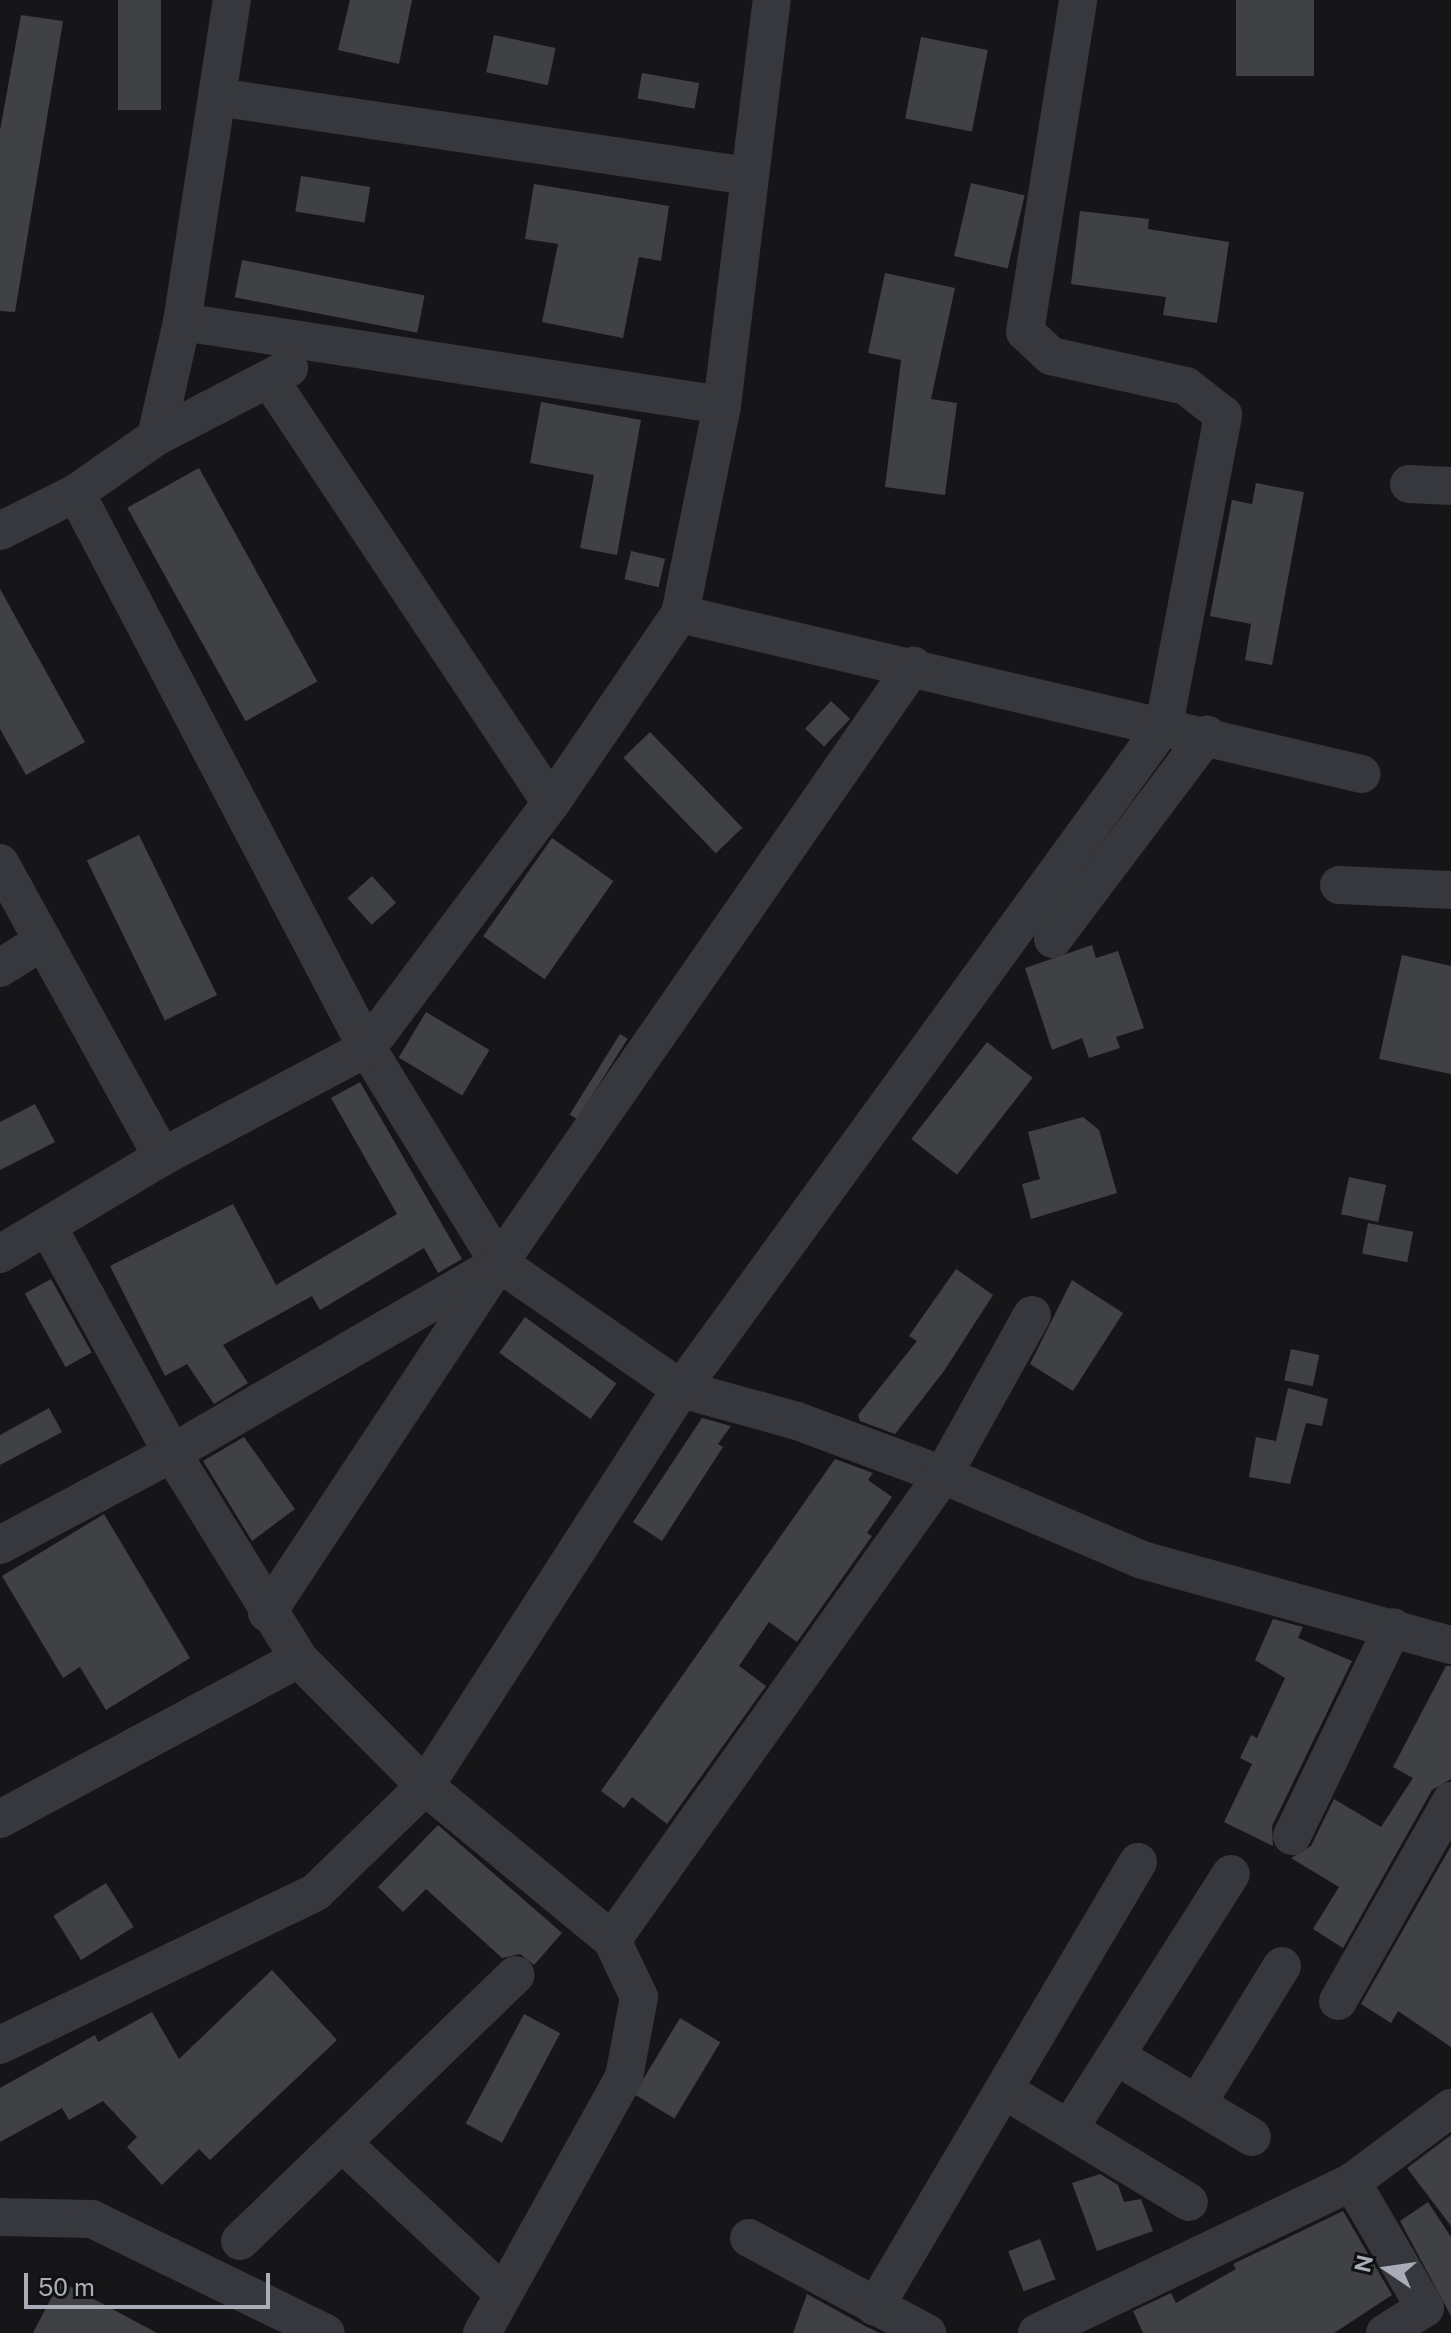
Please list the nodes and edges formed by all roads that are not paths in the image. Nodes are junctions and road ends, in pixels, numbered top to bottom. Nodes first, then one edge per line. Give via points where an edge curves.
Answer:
1 (232, 0) edge
2 (772, 0) edge
3 (1078, 0) edge
4 (217, 97) junction
5 (748, 176) junction
6 (182, 322) junction
7 (329, 343) junction
8 (270, 380) junction
9 (722, 405) junction
10 (156, 437) junction
11 (1409, 484) dead end
12 (1451, 486) edge
13 (76, 493) junction
14 (0, 531) edge
15 (680, 614) junction
16 (913, 666) junction
17 (1164, 725) junction
18 (1207, 735) junction
19 (1361, 774) dead end
20 (551, 803) junction
21 (0, 863) edge
22 (1339, 885) dead end
23 (1451, 890) edge
24 (1053, 939) dead end
25 (43, 941) junction
26 (0, 968) edge
27 (367, 1048) junction
28 (162, 1157) junction
29 (49, 1229) junction
30 (0, 1254) edge
31 (499, 1263) junction
32 (1032, 1315) dead end
33 (681, 1389) junction
34 (172, 1453) junction
35 (943, 1475) junction
36 (0, 1545) edge
37 (267, 1613) junction
38 (1393, 1627) junction
39 (1451, 1645) edge
40 (299, 1659) junction
41 (425, 1786) junction
42 (1451, 1801) edge
43 (0, 1819) edge
44 (1292, 1836) dead end
45 (1138, 1862) dead end
46 (1231, 1874) dead end
47 (612, 1940) junction
48 (1282, 1966) dead end
49 (515, 1975) dead end
50 (1338, 2001) dead end
51 (0, 2045) edge
52 (1116, 2056) junction
53 (1004, 2090) junction
54 (1197, 2104) junction
55 (1451, 2108) edge
56 (1069, 2129) junction
57 (1252, 2137) dead end
58 (342, 2143) junction
59 (1352, 2182) junction
60 (1189, 2202) dead end
61 (0, 2217) edge
62 (749, 2238) dead end
63 (240, 2241) dead end
64 (504, 2294) junction
65 (875, 2307) junction
66 (326, 2333) edge
67 (482, 2333) edge
68 (927, 2333) edge
69 (1037, 2333) edge
70 (1385, 2333) edge

1 - 4 street
2 - 5 street
3 - 17 street via 1025,332 1051,356 1186,386 1223,415
4 - 5 street
4 - 6 street
5 - 9 street
6 - 7 street
6 - 10 street
7 - 8 street
7 - 9 street
8 - 10 street
8 - 20 street
9 - 15 street
10 - 13 street
11 - 12 street
13 - 14 street
13 - 27 street
15 - 16 street
15 - 20 street
16 - 17 street
16 - 31 street
17 - 18 street
17 - 33 street
18 - 19 street
18 - 24 street
20 - 27 street
21 - 25 street
22 - 23 street
25 - 26 street
25 - 28 street
27 - 28 street
27 - 31 street
28 - 29 street
29 - 30 street
29 - 34 street
31 - 33 street
31 - 34 street
31 - 37 street
32 - 35 street
33 - 35 street via 797,1421
33 - 41 street
34 - 36 street
34 - 37 street
35 - 38 street via 1142,1560
35 - 47 street
37 - 40 street
38 - 39 street
38 - 44 street
40 - 41 street
40 - 43 street
41 - 47 street
41 - 51 street via 316,1892
42 - 50 street
45 - 53 street
46 - 52 street
47 - 64 street via 639,1997 624,2077
48 - 54 street
49 - 58 street
52 - 54 street
52 - 56 street
53 - 56 street
53 - 65 street
54 - 57 street
55 - 59 street
56 - 60 street
58 - 63 street
58 - 64 street
59 - 69 street
59 - 70 street via 1425,2308
61 - 66 street via 92,2219
62 - 65 street
64 - 67 street
65 - 68 street

